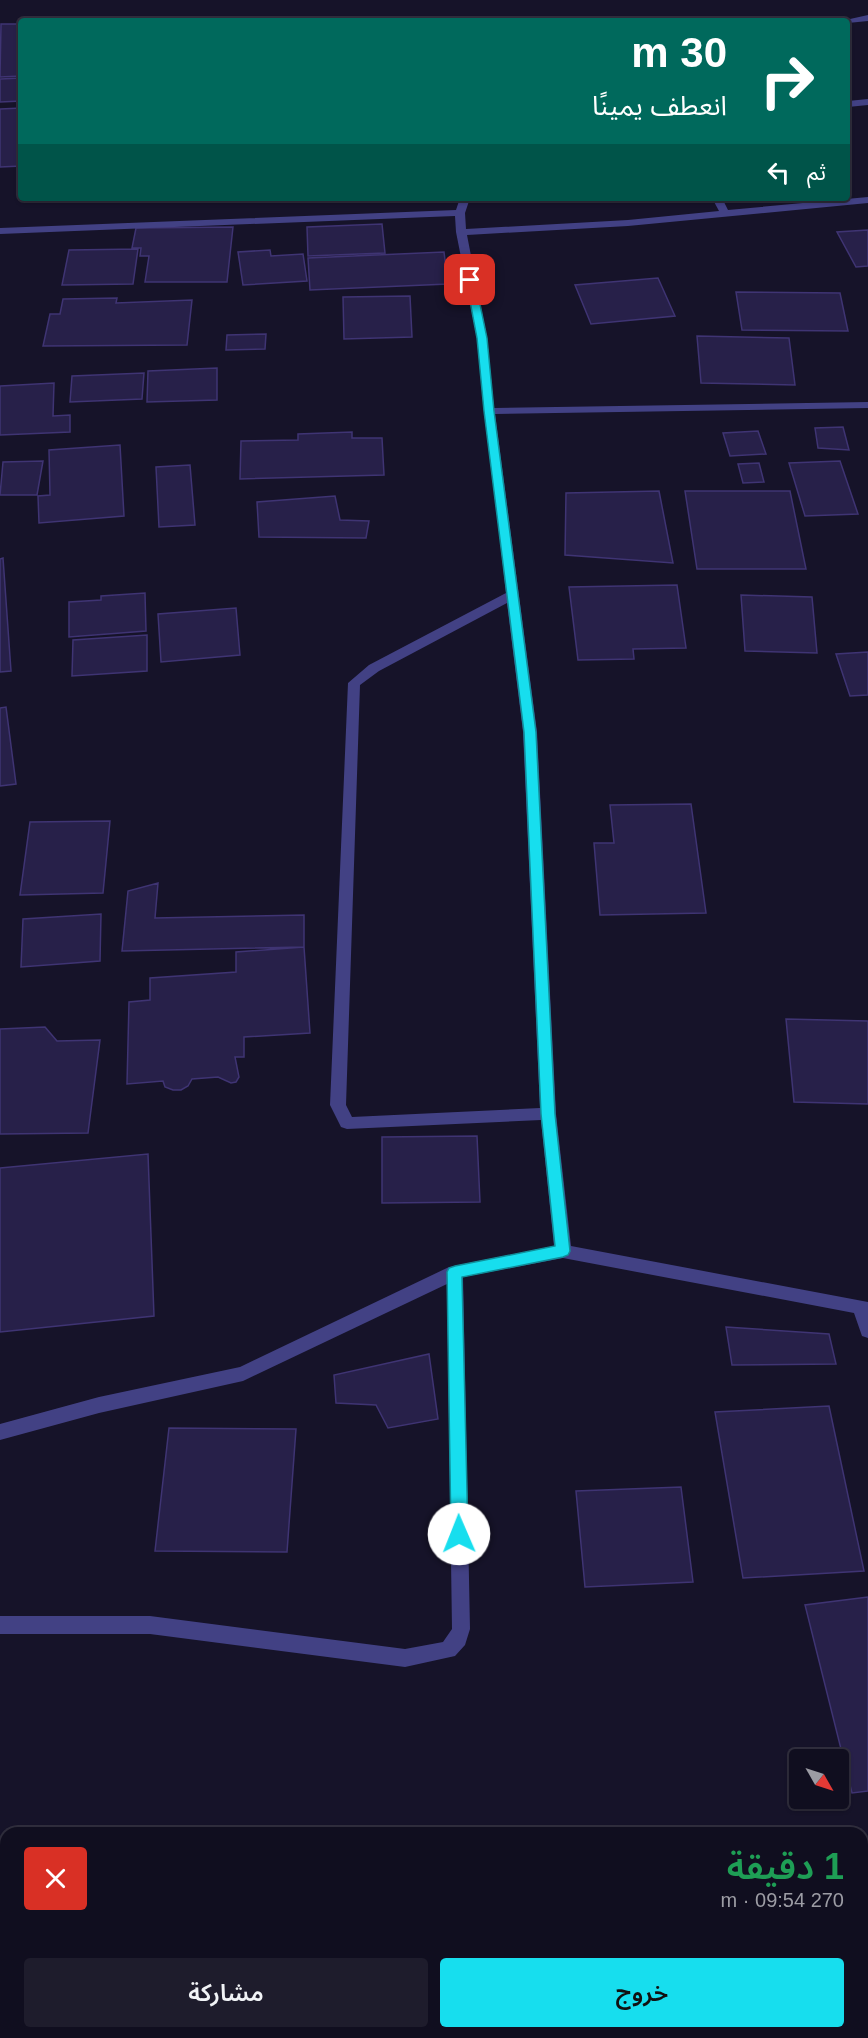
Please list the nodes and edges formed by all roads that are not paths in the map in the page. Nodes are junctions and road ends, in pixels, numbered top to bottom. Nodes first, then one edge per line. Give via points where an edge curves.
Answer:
1 (868, 18) edge
2 (850, 20) edge
3 (868, 102) edge
4 (850, 104) edge
5 (868, 200) edge
6 (464, 201) edge
7 (718, 201) edge
8 (723, 212) junction
9 (460, 213) junction
10 (0, 231) edge
11 (461, 232) junction
12 (868, 405) edge
13 (489, 411) junction
14 (514, 594) junction
15 (548, 1114) junction
16 (563, 1251) junction
17 (455, 1272) junction
18 (865, 1308) edge
19 (868, 1331) edge
20 (0, 1432) edge
21 (0, 1625) edge

1 - 2 street
3 - 4 street
5 - 8 street
6 - 9 street
7 - 8 street
8 - 11 street via 628,223
9 - 10 street
9 - 11 street
11 - 13 street via 482,338
12 - 13 street
13 - 14 street
14 - 15 street via 530,732
14 - 15 street via 374,668 354,683 338,1105 347,1123
15 - 16 street
16 - 17 street
16 - 18 street
17 - 20 street via 243,1374 99,1405
17 - 21 street via 461,1629 448,1650 405,1658 150,1625
18 - 19 street

